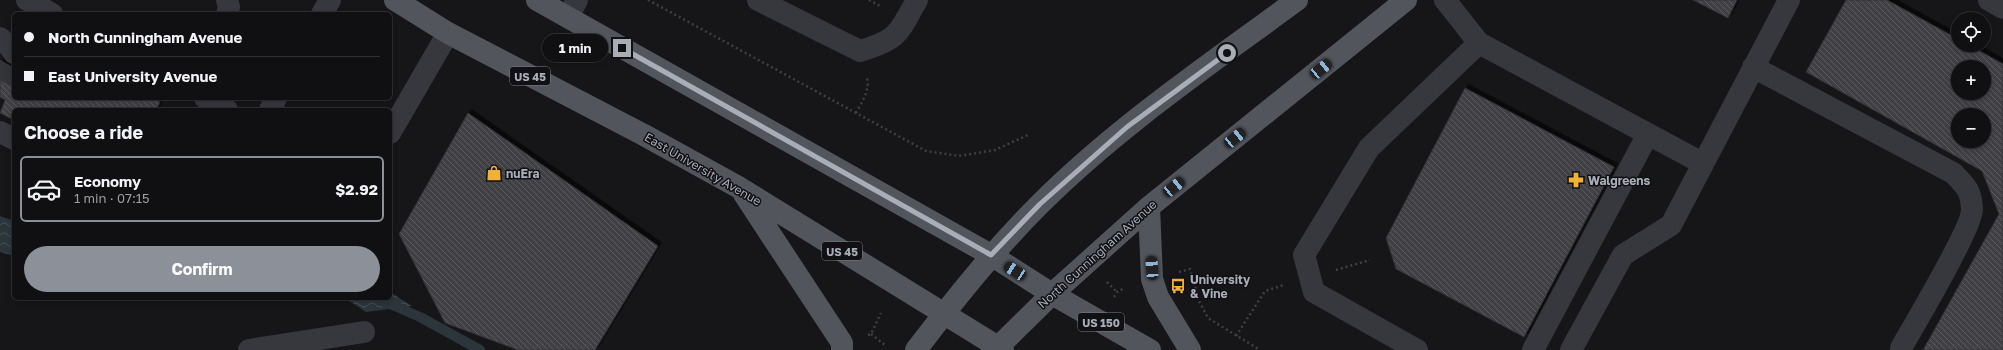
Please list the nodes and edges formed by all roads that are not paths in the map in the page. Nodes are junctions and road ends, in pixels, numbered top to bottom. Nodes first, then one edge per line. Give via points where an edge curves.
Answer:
1 (228, 0) edge
2 (330, 0) edge
3 (395, 0) edge
4 (537, 0) edge
5 (758, 0) edge
6 (917, 0) edge
7 (1297, 0) edge
8 (1406, 0) edge
9 (1445, 0) edge
10 (1789, 0) edge
11 (1989, 0) edge
12 (2003, 8) edge
13 (572, 9) edge
14 (228, 12) edge
15 (323, 12) edge
16 (448, 33) junction
17 (0, 38) edge
18 (1478, 43) junction
19 (12, 57) edge
20 (1753, 67) junction
21 (209, 100) edge
22 (223, 108) edge
23 (392, 130) edge
24 (0, 132) edge
25 (1648, 134) junction
26 (12, 138) edge
27 (1702, 163) junction
28 (740, 188) junction
29 (1149, 207) junction
30 (991, 255) junction
31 (1052, 294) junction
32 (944, 314) junction
33 (364, 332) dead end
34 (1901, 348) dead end
35 (998, 349) edge
36 (249, 350) edge
37 (842, 350) edge
38 (916, 350) edge
39 (1150, 350) edge
40 (1190, 350) edge
41 (1417, 350) edge
42 (1533, 350) edge
43 (1570, 350) edge

1 - 14 street
2 - 15 street
3 - 16 main road, East University Avenue / US 45
4 - 13 main road
5 - 6 street via 860,51 886,43 899,33
7 - 30 main road via 1127,127 1040,204
8 - 29 main road, North Cunningham Avenue / US 45
9 - 18 street
10 - 20 street
11 - 12 street
13 - 30 main road
16 - 23 street
16 - 28 main road, East University Avenue / US 45
17 - 19 street via 10,46
18 - 25 street
18 - 41 street via 1369,148 1304,255 1314,292
20 - 27 street
20 - 34 street via 1953,174 1968,188 1973,211 1962,237
21 - 22 street
24 - 26 street
25 - 27 street
25 - 42 street
27 - 43 street via 1671,225 1623,255
28 - 32 main road, East University Avenue / US 45
28 - 37 main road via 842,343
29 - 31 main road, North Cunningham Avenue / US 45
29 - 40 main road via 1152,279 1158,297
30 - 31 main road, US 150
30 - 32 main road
31 - 35 main road, North Cunningham Avenue / US 45
31 - 39 main road, US 150
32 - 35 main road, East University Avenue / US 45
32 - 38 main road
33 - 36 street

